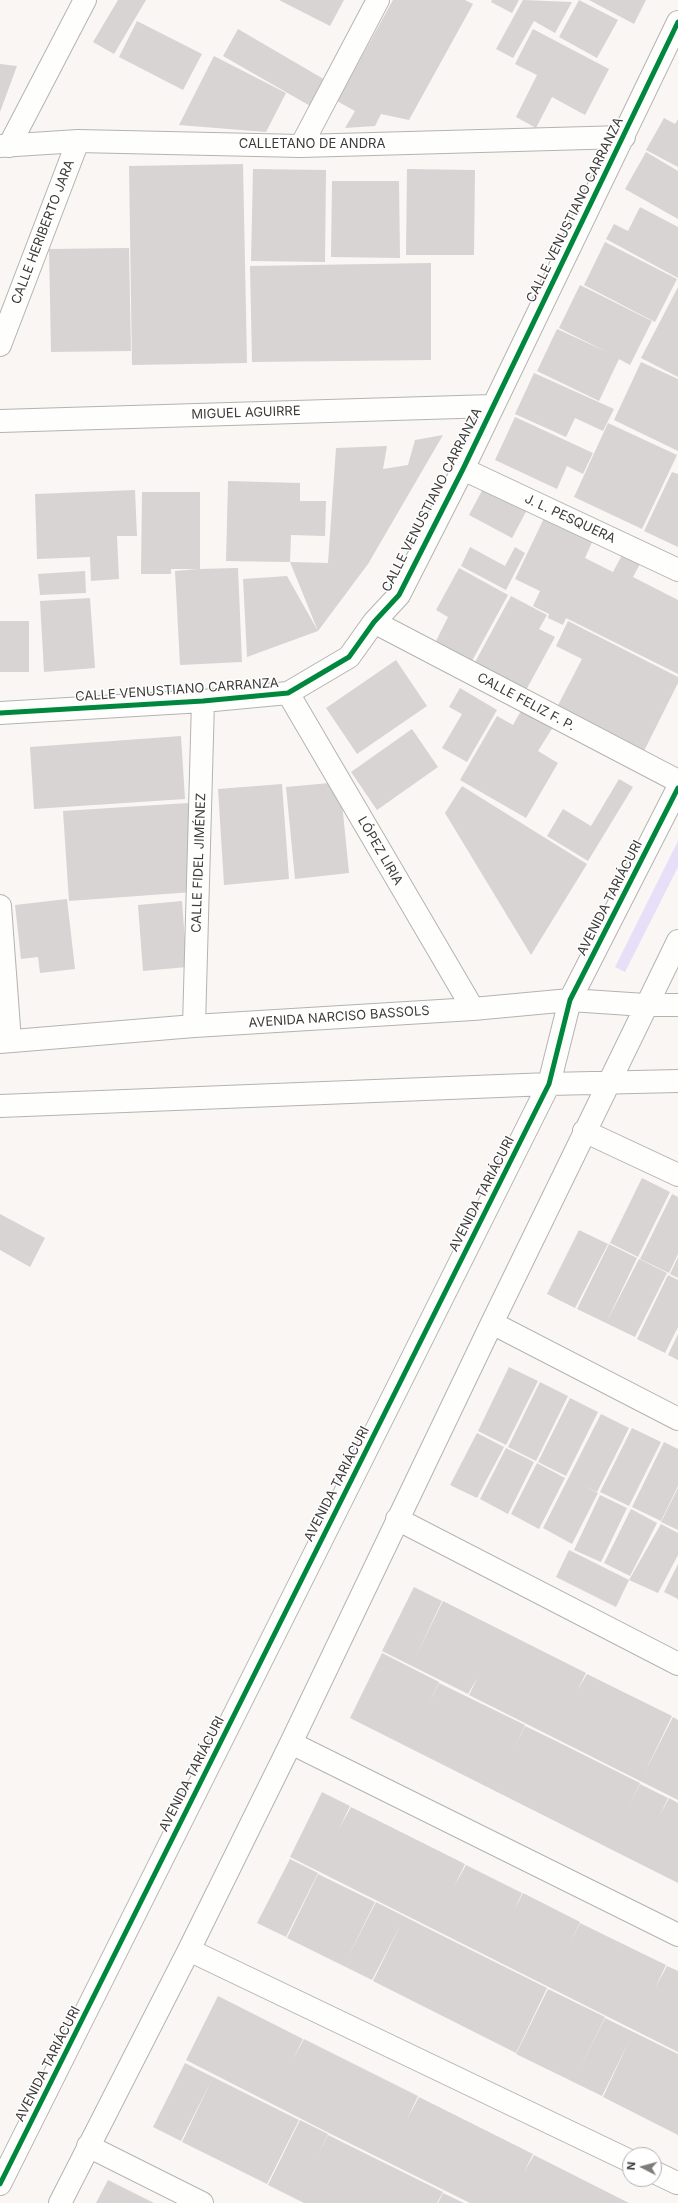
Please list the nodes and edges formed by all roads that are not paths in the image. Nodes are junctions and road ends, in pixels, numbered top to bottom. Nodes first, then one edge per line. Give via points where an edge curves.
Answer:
1 (85, 0) edge
2 (378, 0) edge
3 (678, 22) edge
4 (624, 137) junction
5 (78, 141) junction
6 (5, 146) edge
7 (302, 146) junction
8 (0, 345) edge
9 (492, 406) junction
10 (0, 421) edge
11 (463, 469) junction
12 (678, 570) edge
13 (374, 622) junction
14 (288, 693) junction
15 (203, 701) junction
16 (0, 713) edge
17 (678, 781) edge
18 (678, 788) edge
19 (0, 906) edge
20 (678, 941) edge
21 (570, 1000) junction
22 (645, 1005) junction
23 (678, 1005) edge
24 (473, 1009) junction
25 (194, 1026) junction
26 (5, 1041) edge
27 (678, 1081) edge
28 (608, 1083) junction
29 (549, 1084) junction
30 (0, 1106) edge
31 (584, 1131) junction
32 (678, 1175) edge
33 (492, 1323) junction
34 (678, 1419) edge
35 (397, 1519) junction
36 (678, 1664) edge
37 (291, 1743) junction
38 (678, 1935) edge
39 (189, 1950) junction
40 (88, 2146) junction
41 (622, 2157) edge
42 (662, 2176) edge
43 (677, 2183) dead end
44 (0, 2184) edge
45 (60, 2203) edge
46 (202, 2203) edge

1 - 6 street
2 - 7 street
3 - 4 street, CALLE VENUSTIANO CARRANZA
4 - 7 street, CALLETANO DE ANDRA
4 - 9 street, CALLE VENUSTIANO CARRANZA
5 - 6 street, CALLETANO DE ANDRA
5 - 7 street, CALLETANO DE ANDRA
5 - 8 street, CALLE HERIBERTO JARA
9 - 10 street, MIGUEL AGUIRRE
9 - 11 street, CALLE VENUSTIANO CARRANZA
11 - 12 street, J. L. PESQUERA
11 - 13 street, CALLE VENUSTIANO CARRANZA via 399,595
13 - 14 street, CALLE VENUSTIANO CARRANZA via 349,657
13 - 17 street, CALLE FELIZ F. P.
14 - 15 street, CALLE VENUSTIANO CARRANZA
14 - 24 street, LÓPEZ LIRIA
15 - 16 street, CALLE VENUSTIANO CARRANZA
15 - 25 street, CALLE FIDEL JIMÉNEZ
18 - 21 street, AVENIDA TARIÁCURI
19 - 26 street
20 - 22 street
21 - 22 street, AVENIDA NARCISO BASSOLS
21 - 24 street, AVENIDA NARCISO BASSOLS
21 - 29 street, AVENIDA TARIÁCURI
22 - 23 street, AVENIDA NARCISO BASSOLS
22 - 28 street
24 - 25 street, AVENIDA NARCISO BASSOLS
25 - 26 street, AVENIDA NARCISO BASSOLS
27 - 28 street
28 - 29 street
28 - 31 street
29 - 30 street
29 - 44 street, AVENIDA TARIÁCURI
31 - 32 street
31 - 33 street
33 - 34 street
33 - 35 street
35 - 36 street
35 - 37 street
37 - 38 street
37 - 39 street
39 - 40 street
39 - 41 street
40 - 45 street
40 - 46 street
42 - 43 street

